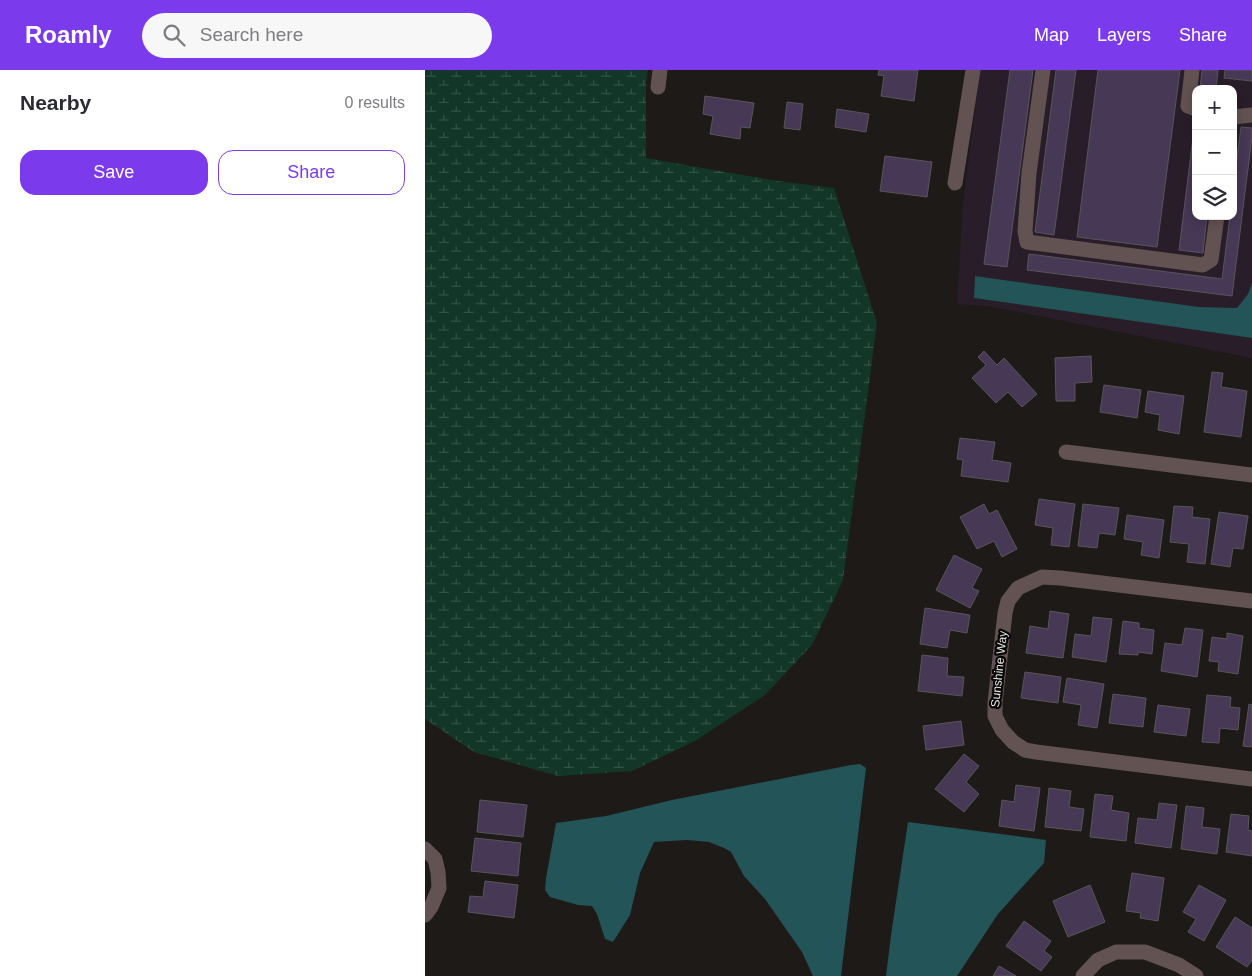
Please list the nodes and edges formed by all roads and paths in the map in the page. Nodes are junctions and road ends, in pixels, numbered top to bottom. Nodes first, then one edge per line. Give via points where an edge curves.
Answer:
1 (660, 70) edge
2 (973, 70) edge
3 (1043, 70) edge
4 (1191, 70) edge
5 (659, 86) dead end
6 (1192, 108) edge
7 (1252, 115) edge
8 (1237, 117) edge
9 (955, 183) dead end
10 (1216, 220) edge
11 (1066, 452) dead end
12 (1252, 475) edge
13 (1252, 601) edge
14 (1252, 779) edge
15 (425, 849) edge
16 (425, 915) edge
17 (1083, 976) edge
18 (1196, 976) edge

1 - 5 street
2 - 9 street
3 - 10 street via 1029,173 1027,242 1203,265 1211,260
4 - 6 street via 1188,106
7 - 8 street
11 - 12 street
13 - 14 street, Sunshine Way via 1042,577 1018,588 1009,601 995,703 995,716 1001,730 1025,750
15 - 16 street via 435,859 439,888
17 - 18 street via 1099,960 1116,952 1145,952 1179,965

